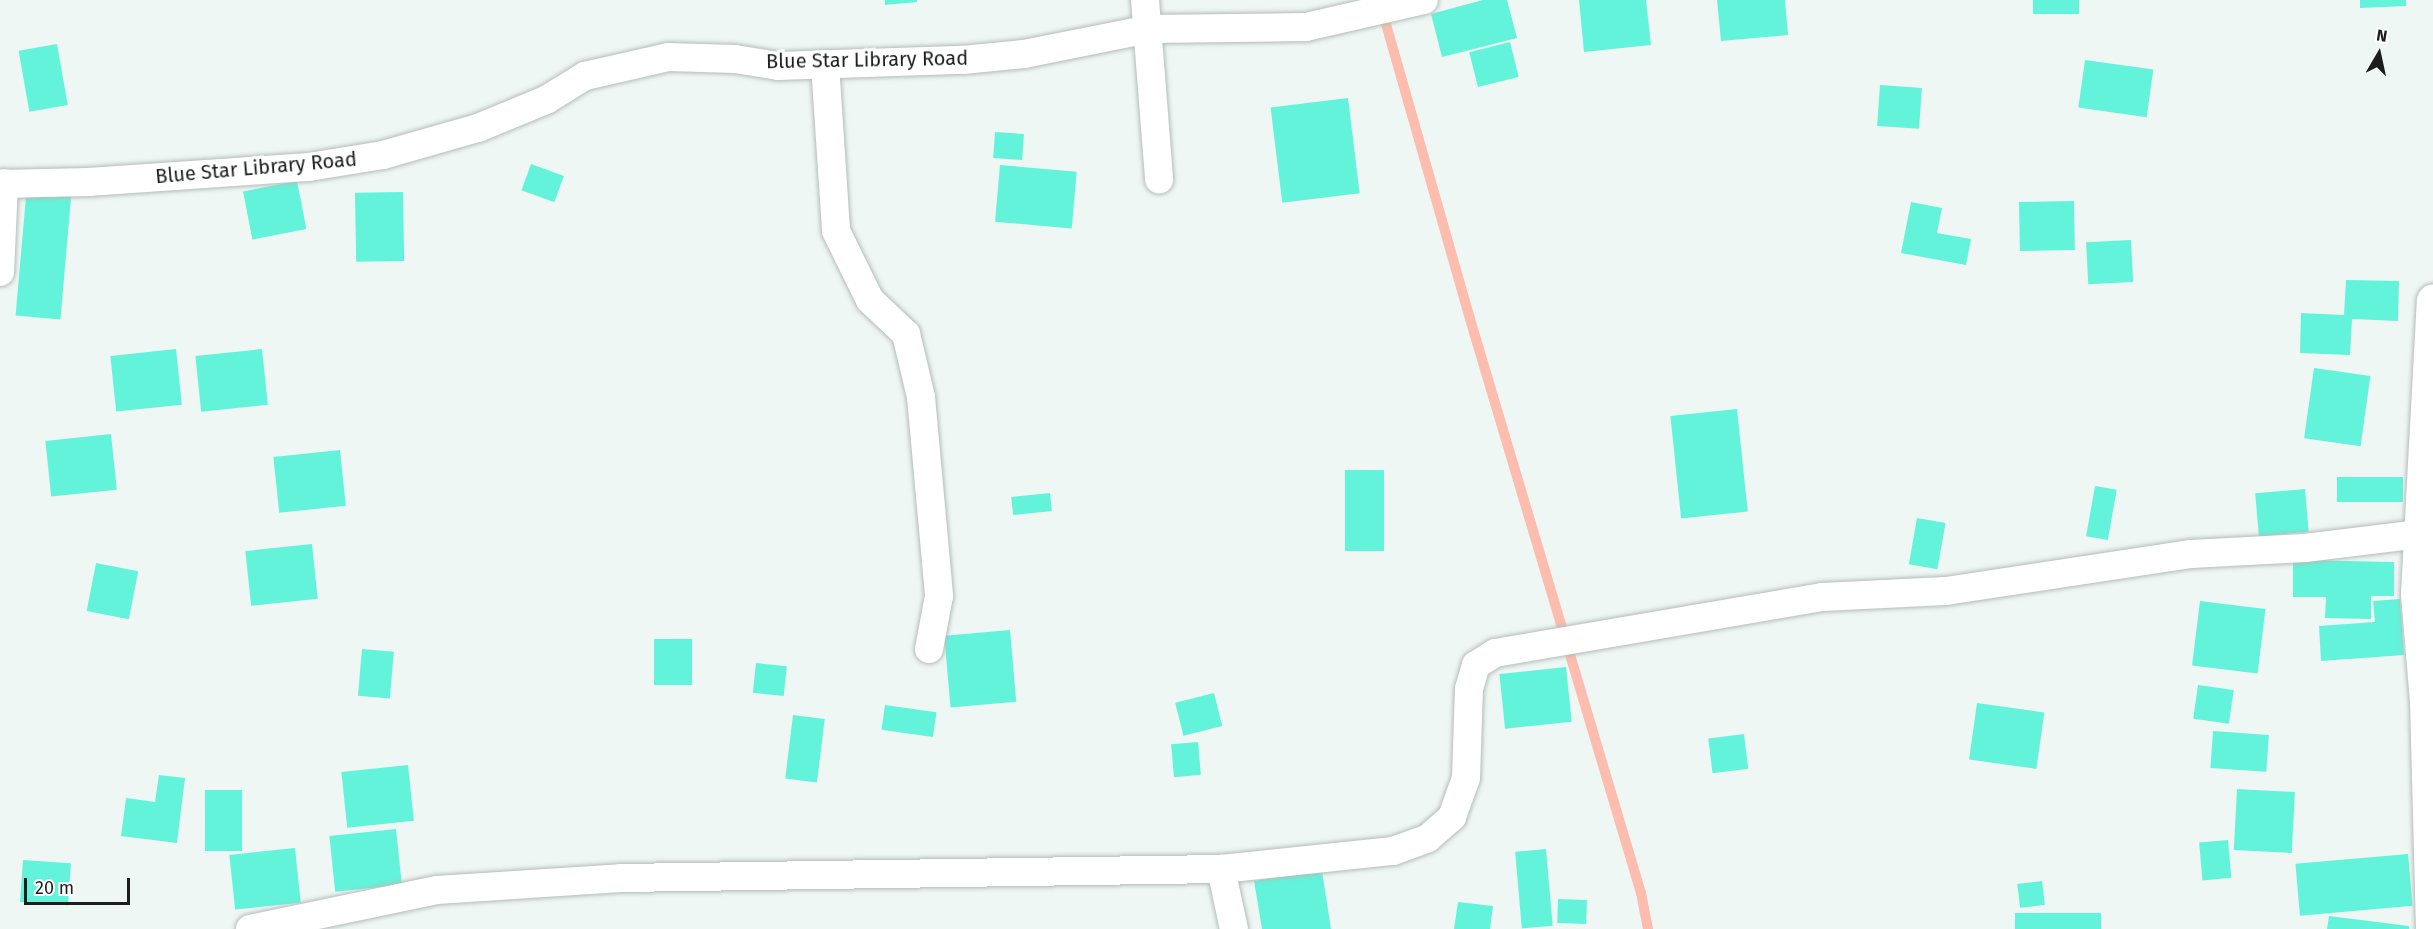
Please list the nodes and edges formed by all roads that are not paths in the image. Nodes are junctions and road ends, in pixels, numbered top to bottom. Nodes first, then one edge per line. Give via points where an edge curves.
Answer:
1 (1145, 0) edge
2 (1424, 0) edge
3 (1149, 29) junction
4 (825, 64) junction
5 (1159, 179) dead end
6 (2, 184) edge
7 (0, 272) edge
8 (2433, 300) edge
9 (2419, 534) junction
10 (930, 649) dead end
11 (1221, 869) junction
12 (249, 929) edge
13 (1234, 929) edge
14 (2432, 929) edge

1 - 3 street
2 - 3 street, Blue Star Library Road via 1306,27
3 - 4 street, Blue Star Library Road via 1024,54
3 - 5 street
4 - 6 street, Blue Star Library Road via 778,66 735,59 668,57 585,76 546,100 478,128 383,155 309,167
4 - 10 street via 836,231 870,300 906,334 921,397 939,596
6 - 7 street
8 - 9 main road
9 - 11 street via 2305,548 2191,554 1946,591 1822,597 1495,652 1476,665 1468,689 1466,778 1452,816 1428,838 1393,851
9 - 14 main road via 2417,593 2426,701
11 - 12 street via 621,878 437,890
11 - 13 street

